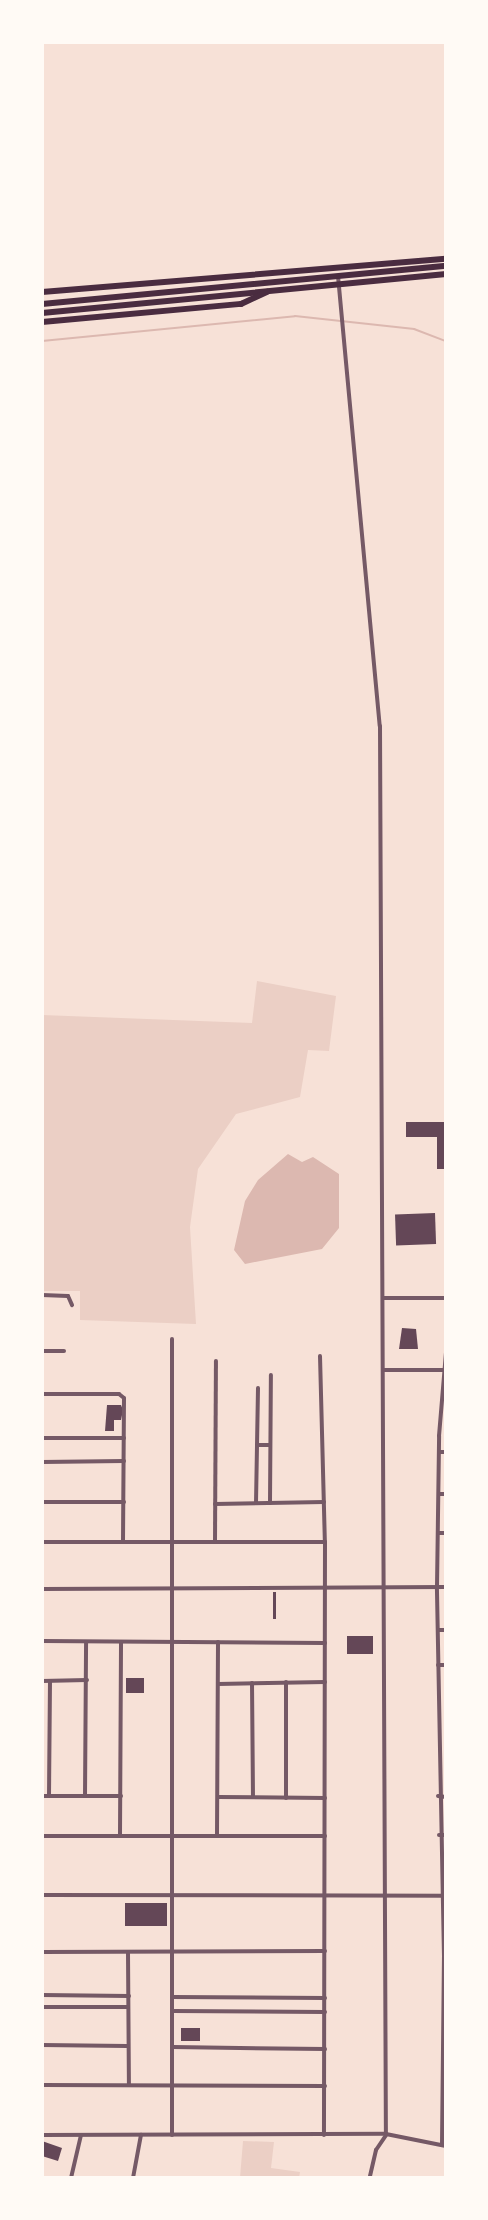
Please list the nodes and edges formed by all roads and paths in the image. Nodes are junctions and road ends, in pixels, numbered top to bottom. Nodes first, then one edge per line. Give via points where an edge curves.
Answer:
1 (446, 259) edge
2 (446, 266) edge
3 (446, 274) edge
4 (338, 276) junction
5 (339, 284) junction
6 (273, 289) junction
7 (42, 292) edge
8 (42, 304) edge
9 (42, 313) edge
10 (42, 322) edge
11 (42, 1295) edge
12 (384, 1298) junction
13 (446, 1298) edge
14 (72, 1305) dead end
15 (172, 1339) dead end
16 (42, 1351) edge
17 (64, 1351) dead end
18 (445, 1354) edge
19 (320, 1356) dead end
20 (216, 1361) dead end
21 (384, 1370) junction
22 (445, 1370) edge
23 (271, 1376) dead end
24 (258, 1388) dead end
25 (42, 1394) edge
26 (445, 1409) edge
27 (42, 1438) edge
28 (124, 1438) junction
29 (257, 1445) junction
30 (270, 1445) junction
31 (440, 1452) junction
32 (446, 1452) edge
33 (124, 1461) junction
34 (42, 1462) edge
35 (439, 1494) junction
36 (446, 1494) edge
37 (42, 1502) edge
38 (124, 1502) junction
39 (324, 1502) junction
40 (256, 1503) junction
41 (270, 1503) junction
42 (215, 1504) junction
43 (439, 1533) junction
44 (446, 1533) edge
45 (171, 1541) junction
46 (42, 1542) edge
47 (123, 1542) junction
48 (215, 1542) junction
49 (325, 1542) junction
50 (437, 1587) junction
51 (446, 1587) edge
52 (171, 1588) junction
53 (323, 1588) junction
54 (385, 1588) junction
55 (42, 1589) edge
56 (438, 1630) junction
57 (446, 1630) edge
58 (42, 1641) edge
59 (86, 1642) junction
60 (121, 1642) junction
61 (172, 1642) junction
62 (218, 1642) junction
63 (325, 1643) junction
64 (438, 1665) junction
65 (446, 1665) edge
66 (87, 1680) junction
67 (42, 1681) edge
68 (50, 1681) junction
69 (286, 1682) junction
70 (325, 1682) junction
71 (252, 1683) junction
72 (218, 1684) junction
73 (42, 1796) edge
74 (49, 1796) junction
75 (85, 1796) junction
76 (121, 1796) junction
77 (438, 1796) junction
78 (218, 1797) junction
79 (253, 1797) junction
80 (446, 1797) edge
81 (286, 1798) junction
82 (325, 1798) junction
83 (171, 1835) junction
84 (217, 1835) junction
85 (439, 1835) junction
86 (446, 1835) edge
87 (42, 1836) edge
88 (120, 1836) junction
89 (325, 1836) junction
90 (42, 1895) edge
91 (171, 1895) junction
92 (325, 1896) junction
93 (385, 1896) junction
94 (444, 1896) edge
95 (325, 1951) junction
96 (42, 1952) edge
97 (128, 1953) junction
98 (173, 1953) junction
99 (445, 1957) edge
100 (42, 1995) edge
101 (129, 1996) junction
102 (173, 1997) junction
103 (325, 1998) junction
104 (445, 2002) edge
105 (42, 2007) edge
106 (128, 2007) junction
107 (173, 2011) junction
108 (325, 2012) junction
109 (445, 2043) edge
110 (42, 2045) edge
111 (128, 2046) junction
112 (172, 2047) junction
113 (325, 2049) junction
114 (129, 2084) junction
115 (42, 2085) edge
116 (325, 2086) junction
117 (172, 2087) junction
118 (324, 2134) junction
119 (386, 2134) junction
120 (42, 2135) edge
121 (81, 2135) junction
122 (141, 2135) junction
123 (172, 2135) junction
124 (444, 2146) edge
125 (370, 2176) dead end
126 (71, 2178) edge
127 (133, 2178) edge

1 - 7 highway
2 - 4 highway
3 - 5 highway
4 - 5 street
4 - 8 highway
5 - 6 highway
5 - 12 street via 380,726
6 - 9 highway
6 - 10 highway via 240,304
11 - 14 street via 69,1296
12 - 13 street
12 - 21 street
15 - 45 street
16 - 17 street
18 - 22 street
19 - 39 street
20 - 42 street
21 - 22 street
21 - 54 street
22 - 26 street
23 - 30 street
24 - 29 street
25 - 28 street via 119,1394 124,1398
26 - 31 street
27 - 28 street
28 - 33 street
29 - 30 street
29 - 40 street
30 - 41 street
31 - 32 street
31 - 35 street
33 - 34 street
33 - 38 street
35 - 36 street
35 - 43 street
37 - 38 street
38 - 47 street
39 - 41 street
39 - 49 street
40 - 41 street
40 - 42 street
42 - 48 street
43 - 44 street
43 - 50 street
45 - 47 street
45 - 48 street
45 - 52 street
46 - 47 street
48 - 49 street
49 - 53 street
50 - 51 street
50 - 54 street
50 - 56 street
52 - 53 street
52 - 55 street
52 - 61 street
53 - 54 street
53 - 63 street
54 - 93 street
56 - 57 street
56 - 64 street
58 - 59 street
59 - 60 street
59 - 66 street
60 - 61 street
60 - 76 street
61 - 62 street
61 - 83 street
62 - 63 street
62 - 72 street
63 - 70 street
64 - 65 street
64 - 77 street
66 - 68 street
66 - 75 street
67 - 68 street
68 - 74 street
69 - 70 street
69 - 71 street
69 - 81 street
70 - 82 street
71 - 72 street
71 - 79 street
72 - 78 street
73 - 74 street
74 - 75 street
75 - 76 street
76 - 88 street
77 - 80 street
77 - 85 street
78 - 79 street
78 - 84 street
79 - 81 street
81 - 82 street
82 - 89 street
83 - 84 street
83 - 88 street
83 - 91 street
84 - 89 street
85 - 86 street
85 - 94 street
87 - 88 street
89 - 92 street
90 - 91 street
91 - 92 street
91 - 98 street
92 - 93 street
92 - 95 street
93 - 94 street
93 - 119 street
94 - 99 street
95 - 98 street
95 - 103 street
96 - 97 street
97 - 98 street
97 - 101 street
98 - 102 street
99 - 104 street
100 - 101 street
101 - 106 street
102 - 103 street
102 - 107 street
103 - 108 street
104 - 109 street
105 - 106 street
106 - 111 street
107 - 108 street
107 - 112 street
108 - 113 street
109 - 124 street
110 - 111 street
111 - 114 street
112 - 113 street
112 - 117 street
113 - 116 street
114 - 115 street
114 - 117 street
116 - 117 street
116 - 118 street
117 - 123 street
118 - 119 street
118 - 123 street
119 - 124 street
119 - 125 street via 376,2150
120 - 121 street
121 - 122 street
121 - 126 street
122 - 123 street
122 - 127 street

